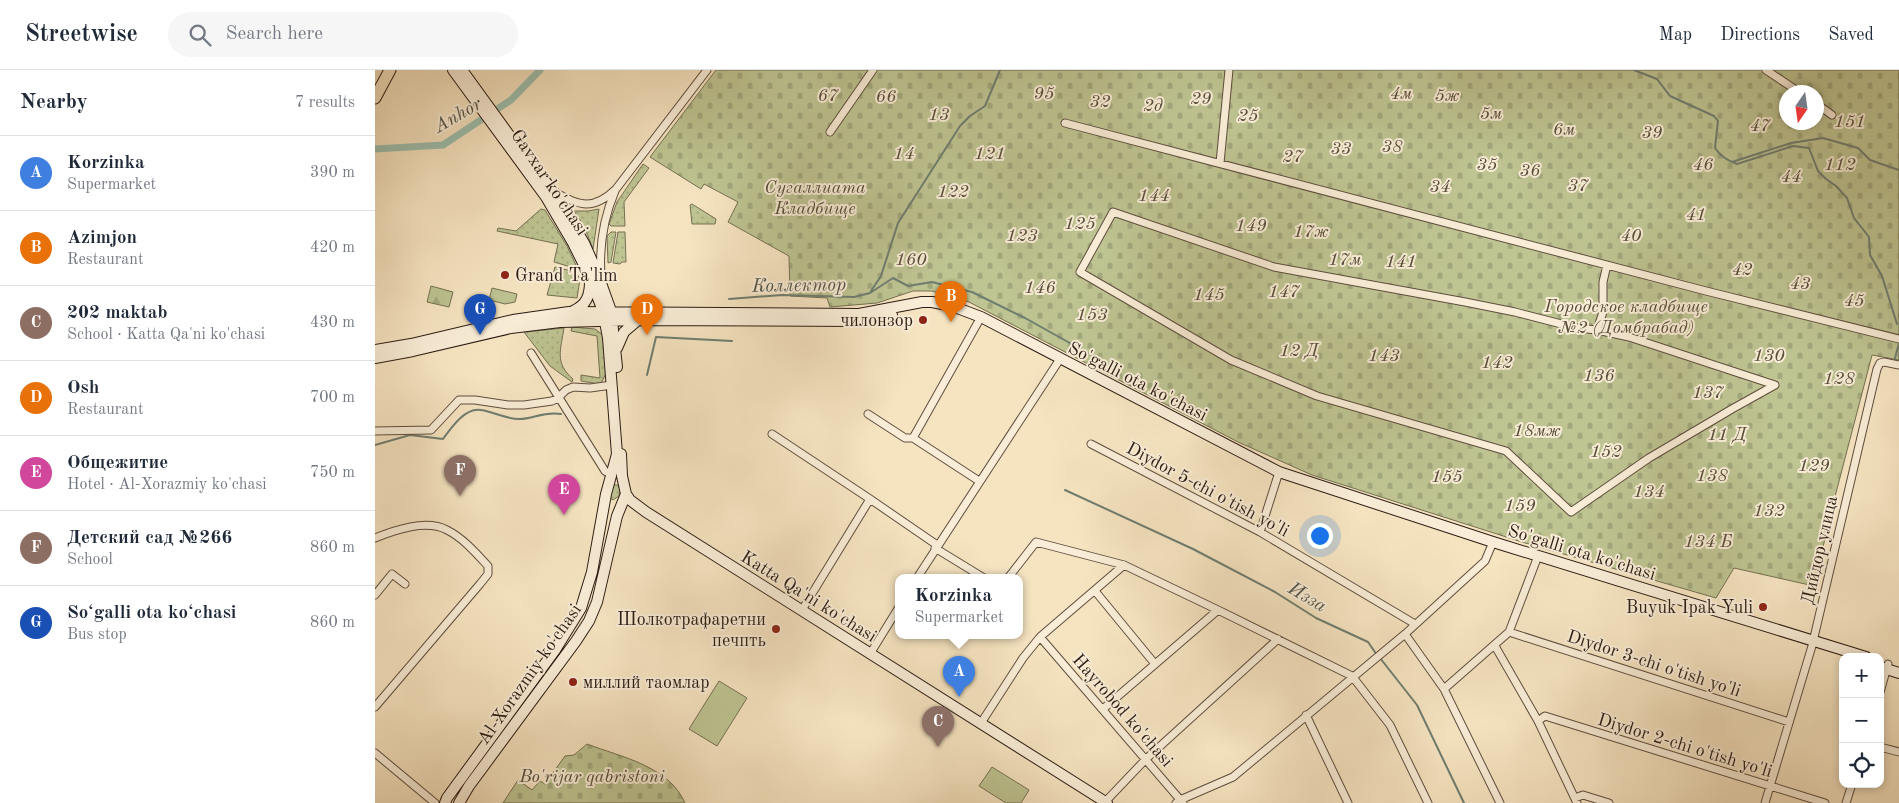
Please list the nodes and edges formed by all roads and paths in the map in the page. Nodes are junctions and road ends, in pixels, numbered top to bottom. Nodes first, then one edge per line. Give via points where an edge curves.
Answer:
1 (390, 70) edge
2 (453, 70) edge
3 (462, 70) edge
4 (707, 70) edge
5 (873, 70) edge
6 (1229, 70) edge
7 (1766, 70) edge
8 (1788, 85) edge
9 (375, 98) edge
10 (483, 105) junction
11 (1824, 109) edge
12 (1832, 115) dead end
13 (494, 121) junction
14 (1065, 123) dead end
15 (830, 132) dead end
16 (1220, 163) junction
17 (616, 189) junction
18 (553, 191) junction
19 (1607, 265) junction
20 (589, 275) junction
21 (602, 286) junction
22 (569, 312) junction
23 (608, 316) junction
24 (638, 320) junction
25 (980, 320) junction
26 (1597, 330) junction
27 (1899, 339) edge
28 (375, 350) edge
29 (616, 350) junction
30 (531, 353) dead end
31 (375, 358) edge
32 (1058, 362) junction
33 (1899, 365) edge
34 (612, 385) junction
35 (558, 398) junction
36 (868, 414) dead end
37 (375, 431) edge
38 (772, 434) dead end
39 (913, 438) junction
40 (1091, 444) dead end
41 (1277, 475) junction
42 (979, 482) junction
43 (609, 485) junction
44 (622, 496) junction
45 (871, 499) junction
46 (636, 508) junction
47 (646, 512) junction
48 (617, 516) junction
49 (1260, 532) junction
50 (375, 538) edge
51 (1493, 545) junction
52 (936, 547) junction
53 (1537, 558) junction
54 (1124, 566) junction
55 (919, 574) edge
56 (978, 574) edge
57 (1011, 574) edge
58 (405, 584) dead end
59 (1095, 591) junction
60 (375, 595) edge
61 (802, 610) junction
62 (1218, 610) junction
63 (895, 613) edge
64 (1415, 624) junction
65 (1509, 632) junction
66 (1405, 634) junction
67 (1040, 637) junction
68 (1278, 639) junction
69 (1812, 643) junction
70 (1495, 646) junction
71 (1851, 653) edge
72 (870, 654) junction
73 (1839, 654) edge
74 (1155, 664) junction
75 (1884, 665) edge
76 (1899, 667) edge
77 (1899, 673) edge
78 (1352, 676) junction
79 (1444, 689) junction
80 (376, 705) edge
81 (1103, 709) junction
82 (1306, 716) junction
83 (1538, 721) junction
84 (1789, 722) junction
85 (981, 723) junction
86 (1884, 748) edge
87 (1899, 752) edge
88 (375, 753) edge
89 (1146, 759) junction
90 (1770, 787) junction
91 (1851, 788) edge
92 (1576, 800) edge
93 (1106, 802) edge
94 (1180, 802) edge
95 (435, 803) edge
96 (445, 803) edge
97 (459, 803) edge
98 (1348, 803) edge
99 (1428, 803) edge
100 (1500, 803) edge
101 (1609, 803) edge
102 (1765, 803) edge
103 (1825, 803) edge
104 (1846, 803) edge

1 - 9 main road
2 - 10 main road, Gavxar ko'chasi
3 - 10 main road, Gavxar ko'chasi
4 - 17 street
5 - 15 street
6 - 16 street
7 - 8 street
10 - 13 main road, Gavxar ko'chasi
11 - 12 street
13 - 18 main road, Gavxar ko'chasi
13 - 20 main road, Gavxar ko'chasi via 573,243
14 - 16 street
16 - 19 street
17 - 18 street via 602,201 586,204 571,201
17 - 21 street via 601,240
18 - 21 main road, Gavxar ko'chasi via 584,243
19 - 26 street via 1603,282 1603,312
19 - 27 street
20 - 22 main road via 587,300
20 - 23 main road, Gavxar ko'chasi
21 - 23 main road, Gavxar ko'chasi
22 - 23 main road, So'galli ota ko'chasi
22 - 28 main road, So'galli ota ko'chasi via 513,320
23 - 24 main road, So'galli ota ko'chasi
23 - 25 main road, So'galli ota ko'chasi via 859,314 932,302 952,306
23 - 29 main road, Al-Xorazmiy ko'chasi
23 - 31 main road, So'galli ota ko'chasi via 535,324
23 - 34 main road, Al-Xorazmiy ko'chasi
24 - 25 main road, So'galli ota ko'chasi via 860,321 922,309
24 - 29 main road via 624,332
25 - 32 main road, So'galli ota ko'chasi
25 - 39 street
26 - 26 street via 1274,267 1113,212 1080,272 1231,360 1317,396 1506,451 1571,512 1649,458 1775,385 1629,337
29 - 44 main road, Al-Xorazmiy ko'chasi
30 - 35 street
32 - 41 main road, So'galli ota ko'chasi
32 - 42 street
33 - 69 street, Дийдор улица via 1884,362 1877,369
34 - 35 street via 573,387
34 - 43 main road, Al-Xorazmiy ko'chasi via 617,457
35 - 37 street via 508,405 459,400 431,430
35 - 43 street via 605,471
36 - 39 street via 905,438
38 - 45 street
39 - 42 street
40 - 49 street, Diydor 5-chi o'tish yo'li
41 - 49 street
41 - 51 main road, So'galli ota ko'chasi
42 - 52 street
43 - 44 main road via 616,482
43 - 44 main road via 609,500
43 - 96 main road, Al-Xorazmiy ko'chasi via 591,572 578,613
44 - 46 main road
44 - 47 main road
44 - 48 main road, Al-Xorazmiy ko'chasi
45 - 52 street
45 - 61 street
46 - 47 main road
46 - 48 main road via 627,509
47 - 61 main road, Katta Qa'ni ko'chasi
48 - 97 main road, Al-Xorazmiy ko'chasi via 597,602 589,622
49 - 64 street, Diydor 5-chi o'tish yo'li
50 - 80 street via 399,528 441,527 465,543 488,566 488,574 480,584
51 - 53 main road, So'galli ota ko'chasi
51 - 64 street via 1485,561
52 - 55 street
52 - 56 street
53 - 65 street
53 - 69 main road, So'galli ota ko'chasi
54 - 57 street via 1036,542
54 - 59 street
54 - 62 street
58 - 60 street via 392,574
59 - 67 street
59 - 74 street
61 - 72 main road, Katta Qa'ni ko'chasi
62 - 68 street
62 - 74 street
63 - 72 street
64 - 66 street
65 - 70 street
65 - 84 street, Diydor 3-chi o'tish yo'li
66 - 78 street
66 - 79 street
67 - 81 street, Hayrobod ko'chasi
67 - 85 street
68 - 78 street
68 - 89 street
69 - 71 main road, So'galli ota ko'chasi
69 - 73 main road, So'galli ota ko'chasi
69 - 84 street
70 - 79 street
70 - 83 street
72 - 85 main road, Katta Qa'ni ko'chasi
74 - 81 street
75 - 76 main road
75 - 77 main road
78 - 82 street
78 - 99 street via 1390,725
79 - 100 street
81 - 89 street, Hayrobod ko'chasi
82 - 94 street via 1233,778
82 - 98 street
83 - 90 street, Diydor 2-chi o'tish yo'li via 1545,716
83 - 92 street
84 - 90 street
85 - 93 main road, Katta Qa'ni ko'chasi
86 - 87 street
88 - 95 street
89 - 93 street
89 - 94 street, Hayrobod ko'chasi
90 - 102 street
90 - 103 street, Diydor 2-chi o'tish yo'li
91 - 104 street
92 - 101 street via 1583,795

